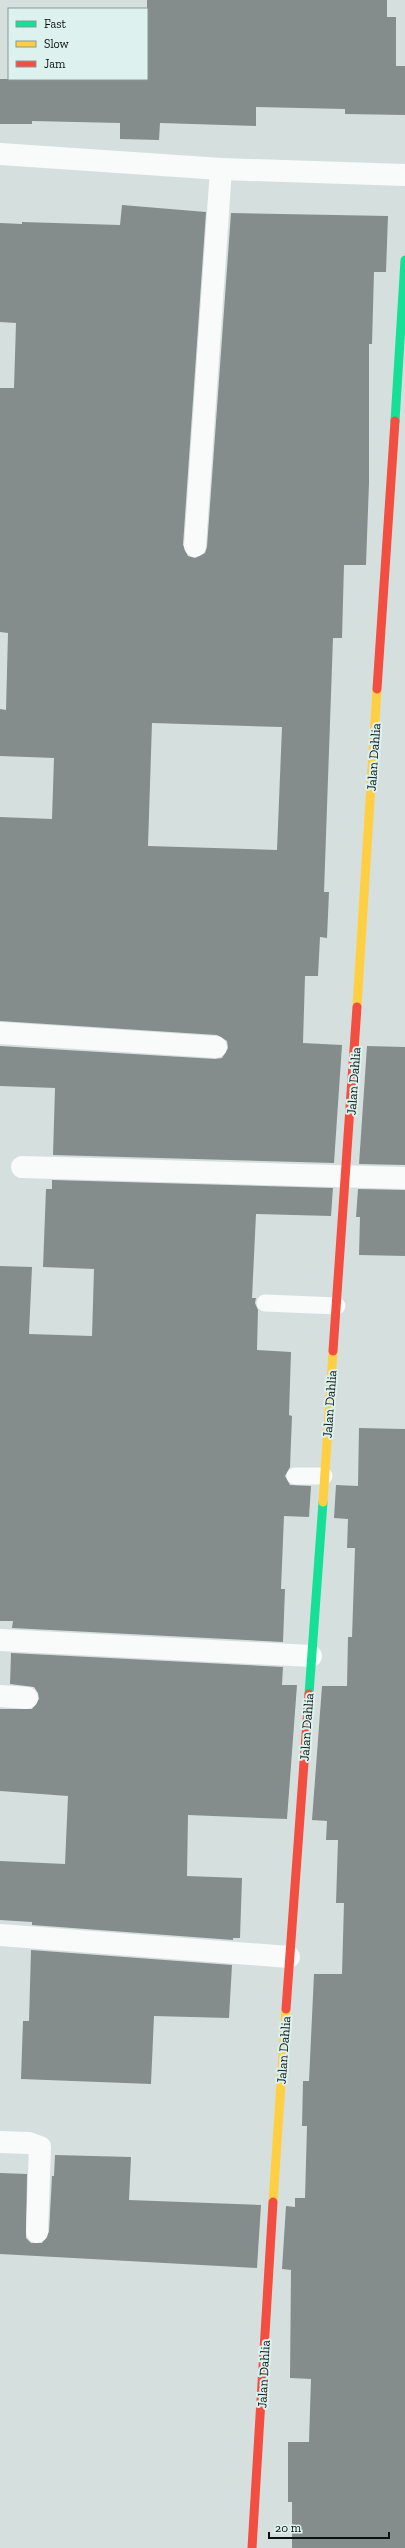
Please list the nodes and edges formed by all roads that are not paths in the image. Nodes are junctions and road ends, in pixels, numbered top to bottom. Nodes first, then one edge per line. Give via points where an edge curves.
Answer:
1 (0, 154) edge
2 (221, 169) junction
3 (405, 175) edge
4 (405, 260) edge
5 (195, 546) dead end
6 (0, 1033) edge
7 (216, 1047) dead end
8 (22, 1167) dead end
9 (346, 1178) junction
10 (405, 1178) edge
11 (265, 1303) dead end
12 (337, 1306) junction
13 (295, 1476) dead end
14 (324, 1476) junction
15 (0, 1640) edge
16 (311, 1656) junction
17 (0, 1696) edge
18 (27, 1698) dead end
19 (0, 1935) edge
20 (289, 1957) junction
21 (0, 2142) edge
22 (37, 2232) dead end
23 (252, 2548) edge

1 - 2 street
2 - 3 street
2 - 5 street
4 - 9 street, Jalan Dahlia
6 - 7 street
8 - 9 street
9 - 10 street
9 - 12 street, Jalan Dahlia
11 - 12 lane
12 - 14 street, Jalan Dahlia
13 - 14 lane
14 - 16 street, Jalan Dahlia
15 - 16 street
16 - 20 street, Jalan Dahlia
17 - 18 street
19 - 20 street
20 - 23 street, Jalan Dahlia
21 - 22 street via 29,2143 40,2147

